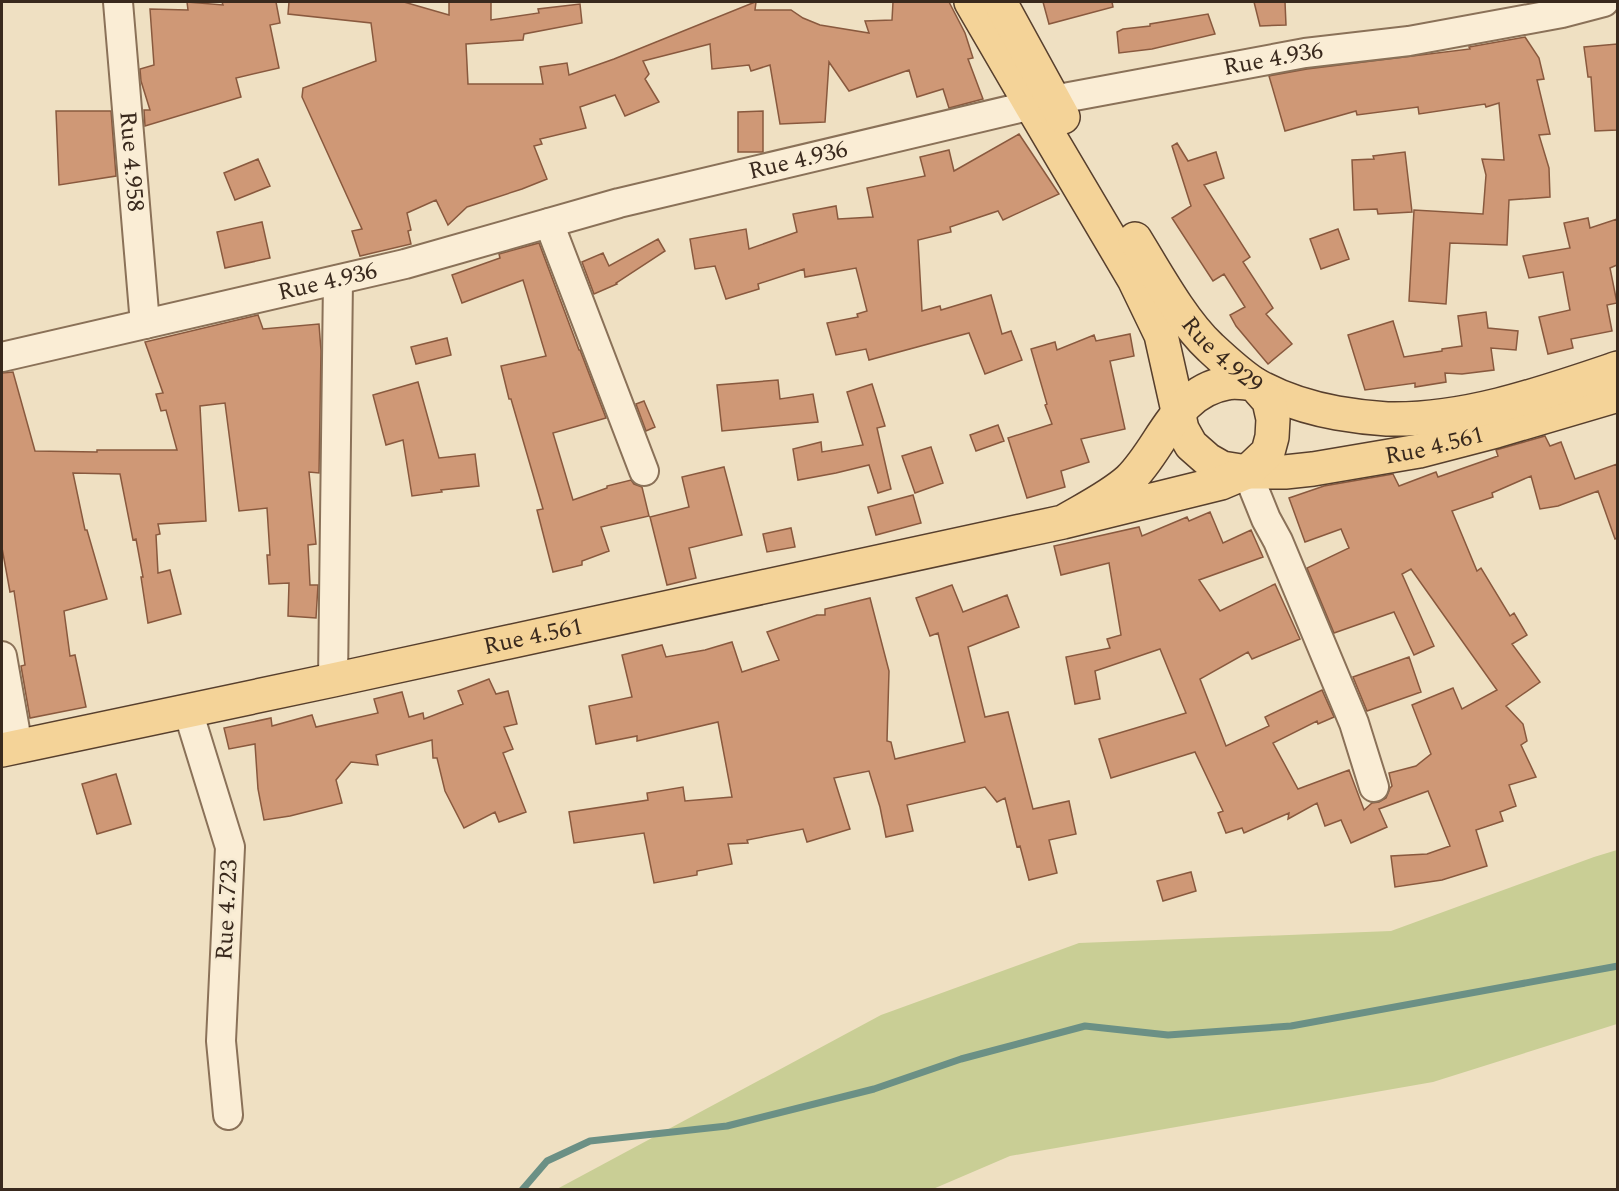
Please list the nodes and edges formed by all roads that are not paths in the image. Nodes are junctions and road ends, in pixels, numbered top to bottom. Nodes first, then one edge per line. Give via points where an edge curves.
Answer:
1 (118, 2) edge
2 (971, 2) edge
3 (1000, 2) edge
4 (1604, 2) edge
5 (1562, 7) edge
6 (1042, 103) junction
7 (549, 223) junction
8 (338, 280) junction
9 (145, 324) junction
10 (2, 357) edge
11 (1617, 368) edge
12 (1254, 384) junction
13 (1617, 395) edge
14 (1177, 413) junction
15 (1191, 445) joint
16 (644, 471) dead end
17 (1247, 472) junction
18 (1063, 522) junction
19 (2, 656) edge
20 (333, 680) junction
21 (188, 711) junction
22 (10, 748) edge
23 (1374, 787) dead end
24 (228, 1115) dead end

1 - 9 street, Rue 4.958
2 - 6 main road, Rue 4.929
3 - 6 main road, Rue 4.929
4 - 5 street, Rue 4.936
5 - 6 street, Rue 4.936 via 1408,41 1305,53
6 - 7 street, Rue 4.936
6 - 12 main road, Rue 4.929 via 1080,148 1175,303 1208,346
6 - 14 main road, Rue 4.929 via 1161,335
7 - 8 street, Rue 4.936
7 - 16 street
8 - 9 street, Rue 4.936
8 - 20 street
9 - 10 street, Rue 4.936
11 - 12 main road, Rue 4.929 via 1491,406 1422,418 1386,419 1317,409
12 - 14 main road via 1229,382 1210,387
12 - 17 main road via 1269,401 1272,437 1268,452
13 - 17 main road, Rue 4.561 via 1419,451 1313,469
14 - 15 main road, Rue 4.929
14 - 18 main road, Rue 4.561 via 1129,479
15 - 17 main road, Rue 4.561 via 1222,468
17 - 18 main road, Rue 4.561 via 1221,483
17 - 23 street via 1354,723
18 - 20 main road, Rue 4.561
19 - 22 street
20 - 21 main road, Rue 4.561
21 - 22 main road, Rue 4.561
21 - 24 street, Rue 4.723 via 230,847 221,1041

